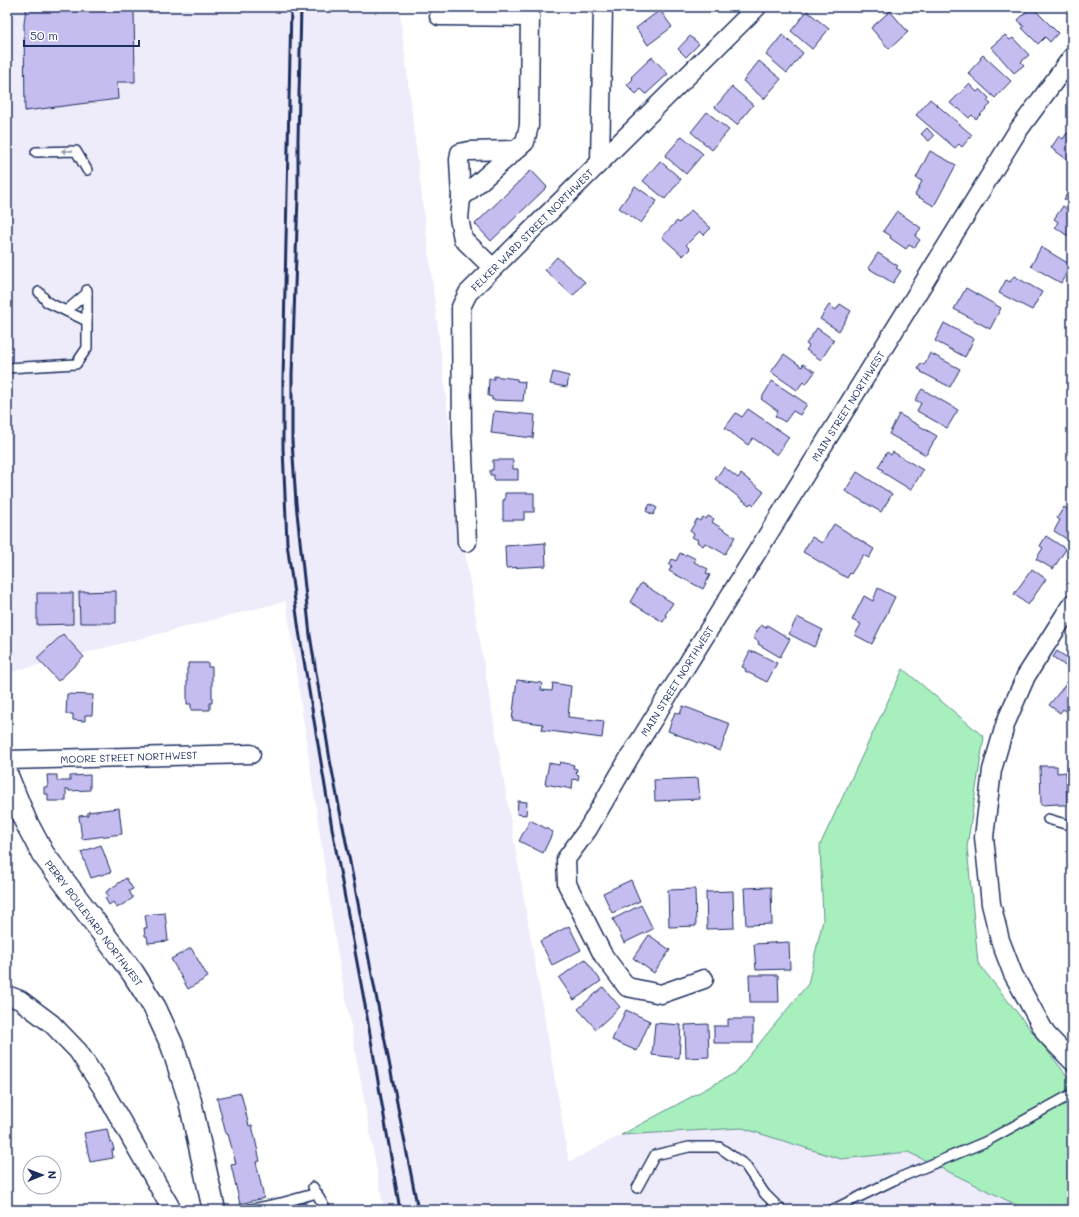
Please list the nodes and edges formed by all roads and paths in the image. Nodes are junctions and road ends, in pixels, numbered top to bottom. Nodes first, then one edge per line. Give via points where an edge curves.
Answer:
1 (603, 7) edge
2 (757, 7) edge
3 (530, 12) edge
4 (439, 16) dead end
5 (1072, 58) edge
6 (516, 150) junction
7 (36, 152) dead end
8 (600, 162) junction
9 (87, 170) dead end
10 (461, 198) junction
11 (493, 268) junction
12 (39, 292) dead end
13 (66, 311) junction
14 (87, 321) junction
15 (7, 368) edge
16 (467, 542) dead end
17 (1072, 604) edge
18 (251, 754) dead end
19 (7, 760) edge
20 (7, 776) edge
21 (1048, 819) dead end
22 (1072, 826) edge
23 (704, 979) dead end
24 (7, 994) edge
25 (1072, 1061) edge
26 (1072, 1094) edge
27 (637, 1188) dead end
28 (172, 1210) edge
29 (214, 1210) edge
30 (247, 1210) edge
31 (326, 1210) edge
32 (781, 1210) edge
33 (832, 1210) edge

1 - 8 street
2 - 8 street, FELKER WARD STREET NORTHWEST
3 - 4 street
3 - 6 street via 529,126 525,142
5 - 23 street, MAIN STREET NORTHWEST via 1018,132 629,758 588,830 566,859 567,884 603,955 627,987 661,994
6 - 10 street
6 - 10 street via 460,153
9 -> 7 lane via 76,151
8 - 11 street, FELKER WARD STREET NORTHWEST
10 - 11 street via 459,218 463,239
11 - 16 street, FELKER WARD STREET NORTHWEST via 468,293 461,307 462,433
12 - 13 lane via 47,302
13 - 14 lane
13 - 14 lane via 87,291
14 - 15 lane via 87,348 76,364
17 - 25 street via 1026,676 1006,722 992,770 984,837 991,904 1000,940 1013,974 1046,1034
18 - 19 street, MOORE STREET NORTHWEST
20 - 29 street, PERRY BOULEVARD NORTHWEST via 25,820 43,854 133,973 155,1008 172,1045 190,1101
21 - 22 lane
24 - 28 street via 20,1000 52,1024 78,1051 103,1089
26 - 33 lane via 985,1142 894,1180
27 - 32 lane via 655,1155 689,1147 719,1147 745,1165 765,1194
30 - 31 lane via 281,1203 315,1190

